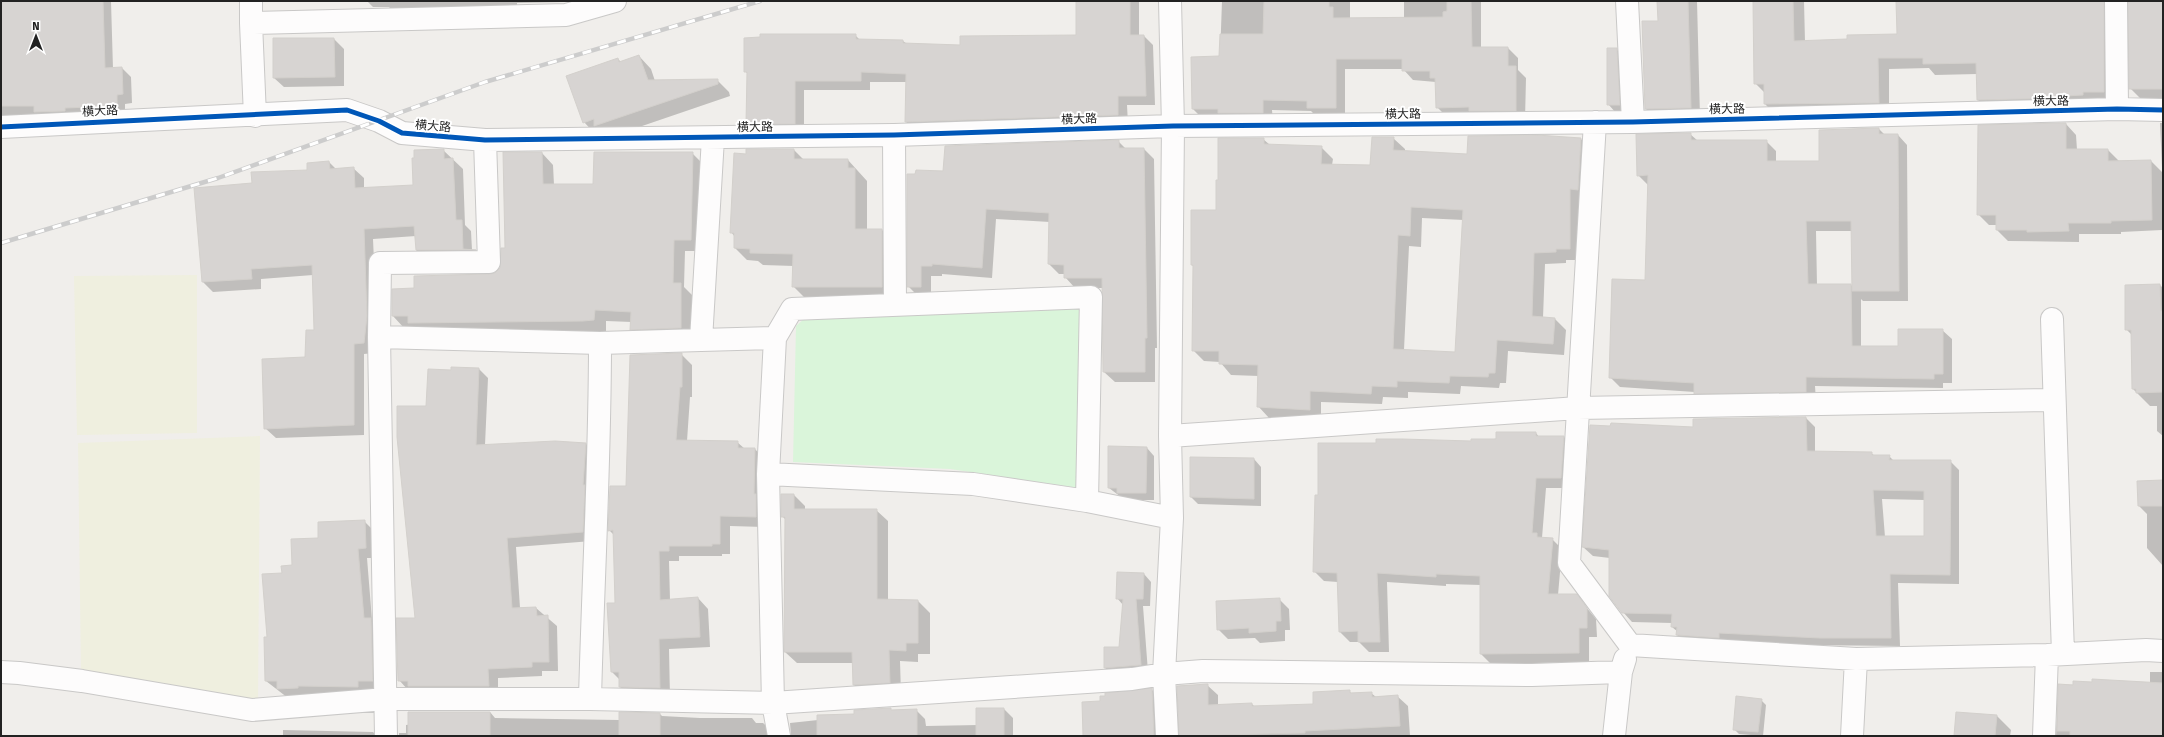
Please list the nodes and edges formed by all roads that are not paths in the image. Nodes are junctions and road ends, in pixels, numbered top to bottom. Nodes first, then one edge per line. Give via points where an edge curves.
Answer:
1 (251, 1) edge
2 (615, 1) edge
3 (1170, 1) edge
4 (1627, 1) edge
5 (2116, 1) edge
6 (566, 8) edge
7 (251, 24) junction
8 (2117, 109) junction
9 (2163, 110) edge
10 (255, 116) junction
11 (1596, 122) junction
12 (1633, 122) junction
13 (1173, 126) junction
14 (1, 127) edge
15 (894, 135) junction
16 (713, 138) junction
17 (485, 140) junction
18 (895, 304) junction
19 (2052, 319) dead end
20 (379, 337) junction
21 (775, 338) junction
22 (701, 340) junction
23 (600, 343) junction
24 (2053, 400) junction
25 (1578, 408) junction
26 (1170, 436) junction
27 (768, 474) junction
28 (1087, 501) junction
29 (1172, 518) junction
30 (1630, 645) junction
31 (2163, 651) edge
32 (2055, 655) junction
33 (1856, 659) junction
34 (1, 672) edge
35 (1621, 672) junction
36 (1164, 674) junction
37 (386, 699) junction
38 (590, 699) junction
39 (773, 703) junction
40 (386, 736) edge
41 (779, 736) edge
42 (1167, 736) edge
43 (1614, 736) edge
44 (1852, 736) edge
45 (2044, 736) edge

1 - 7 street
2 - 6 street
3 - 13 street
4 - 12 street
5 - 8 street
6 - 7 street
7 - 10 street
8 - 9 street, 横大路
8 - 12 street, 横大路
10 - 14 street, 横大路 via 115,120
10 - 17 street, 横大路 via 347,110 379,121 402,133
11 - 12 street, 横大路
11 - 13 street, 横大路
11 - 25 street
13 - 15 street, 横大路
13 - 26 street
15 - 16 street, 横大路
15 - 18 street
16 - 17 street, 横大路
16 - 22 street
17 - 20 street via 489,262 380,263
18 - 21 street via 792,310
18 - 28 street via 1091,297
19 - 24 street
20 - 23 street
20 - 37 street
21 - 22 street
21 - 27 street
22 - 23 street
23 - 38 street via 600,440
24 - 25 street
24 - 32 street
25 - 26 street
25 - 30 street via 1569,563
26 - 29 street
27 - 28 street via 973,484
27 - 39 street
28 - 29 street
29 - 36 street
30 - 33 street
30 - 35 street
31 - 32 street
32 - 33 street
32 - 45 street
33 - 44 street
34 - 37 street via 82,681 252,710
35 - 36 street via 1532,675 1203,671
35 - 43 street
36 - 39 street via 1132,679
36 - 42 street
37 - 38 street
37 - 40 street
38 - 39 street
39 - 41 street

